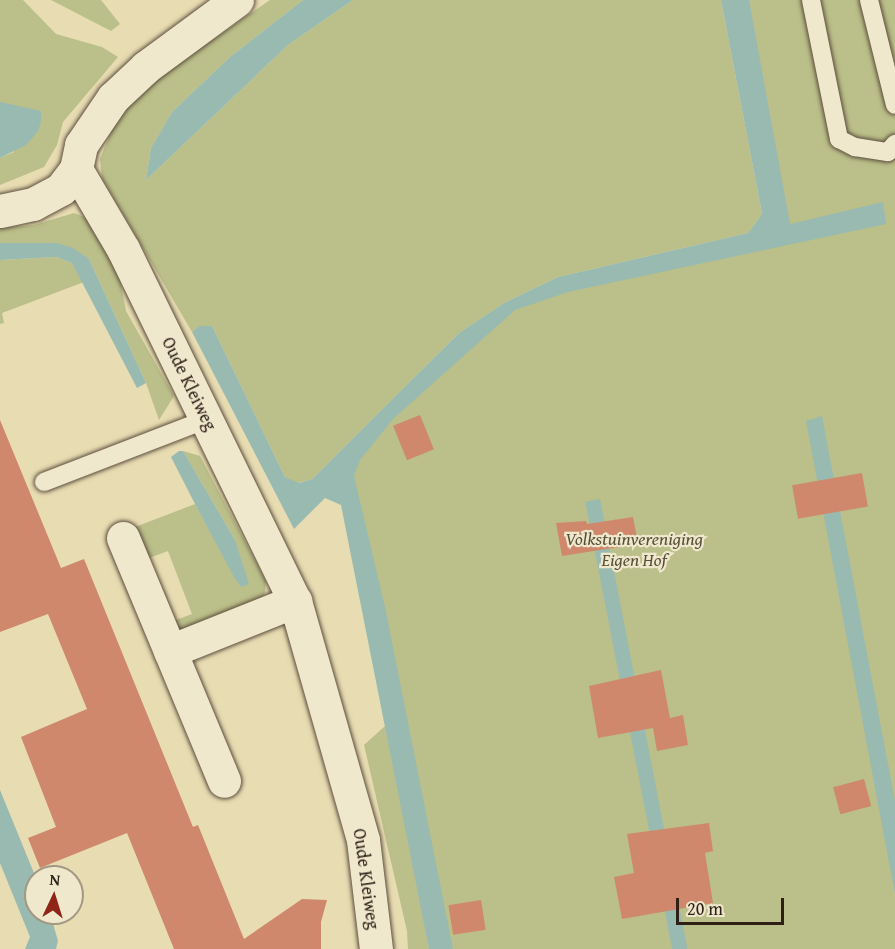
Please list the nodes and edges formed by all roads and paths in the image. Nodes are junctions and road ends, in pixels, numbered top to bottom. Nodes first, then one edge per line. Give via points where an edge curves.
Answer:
1 (237, 0) edge
2 (811, 0) edge
3 (869, 0) edge
4 (895, 105) edge
5 (895, 144) edge
6 (76, 170) junction
7 (0, 211) edge
8 (207, 419) junction
9 (44, 482) dead end
10 (123, 538) dead end
11 (295, 602) junction
12 (170, 651) junction
13 (224, 781) dead end
14 (376, 949) edge

1 - 6 street via 146,67 113,98 81,145
2 - 5 lane via 839,139 855,147 888,152
3 - 4 lane
6 - 7 street via 61,189 33,204
6 - 8 street, Oude Kleiweg via 123,249
8 - 9 lane
8 - 11 street, Oude Kleiweg
10 - 12 street
11 - 12 street
11 - 14 street, Oude Kleiweg via 363,840
12 - 13 street

